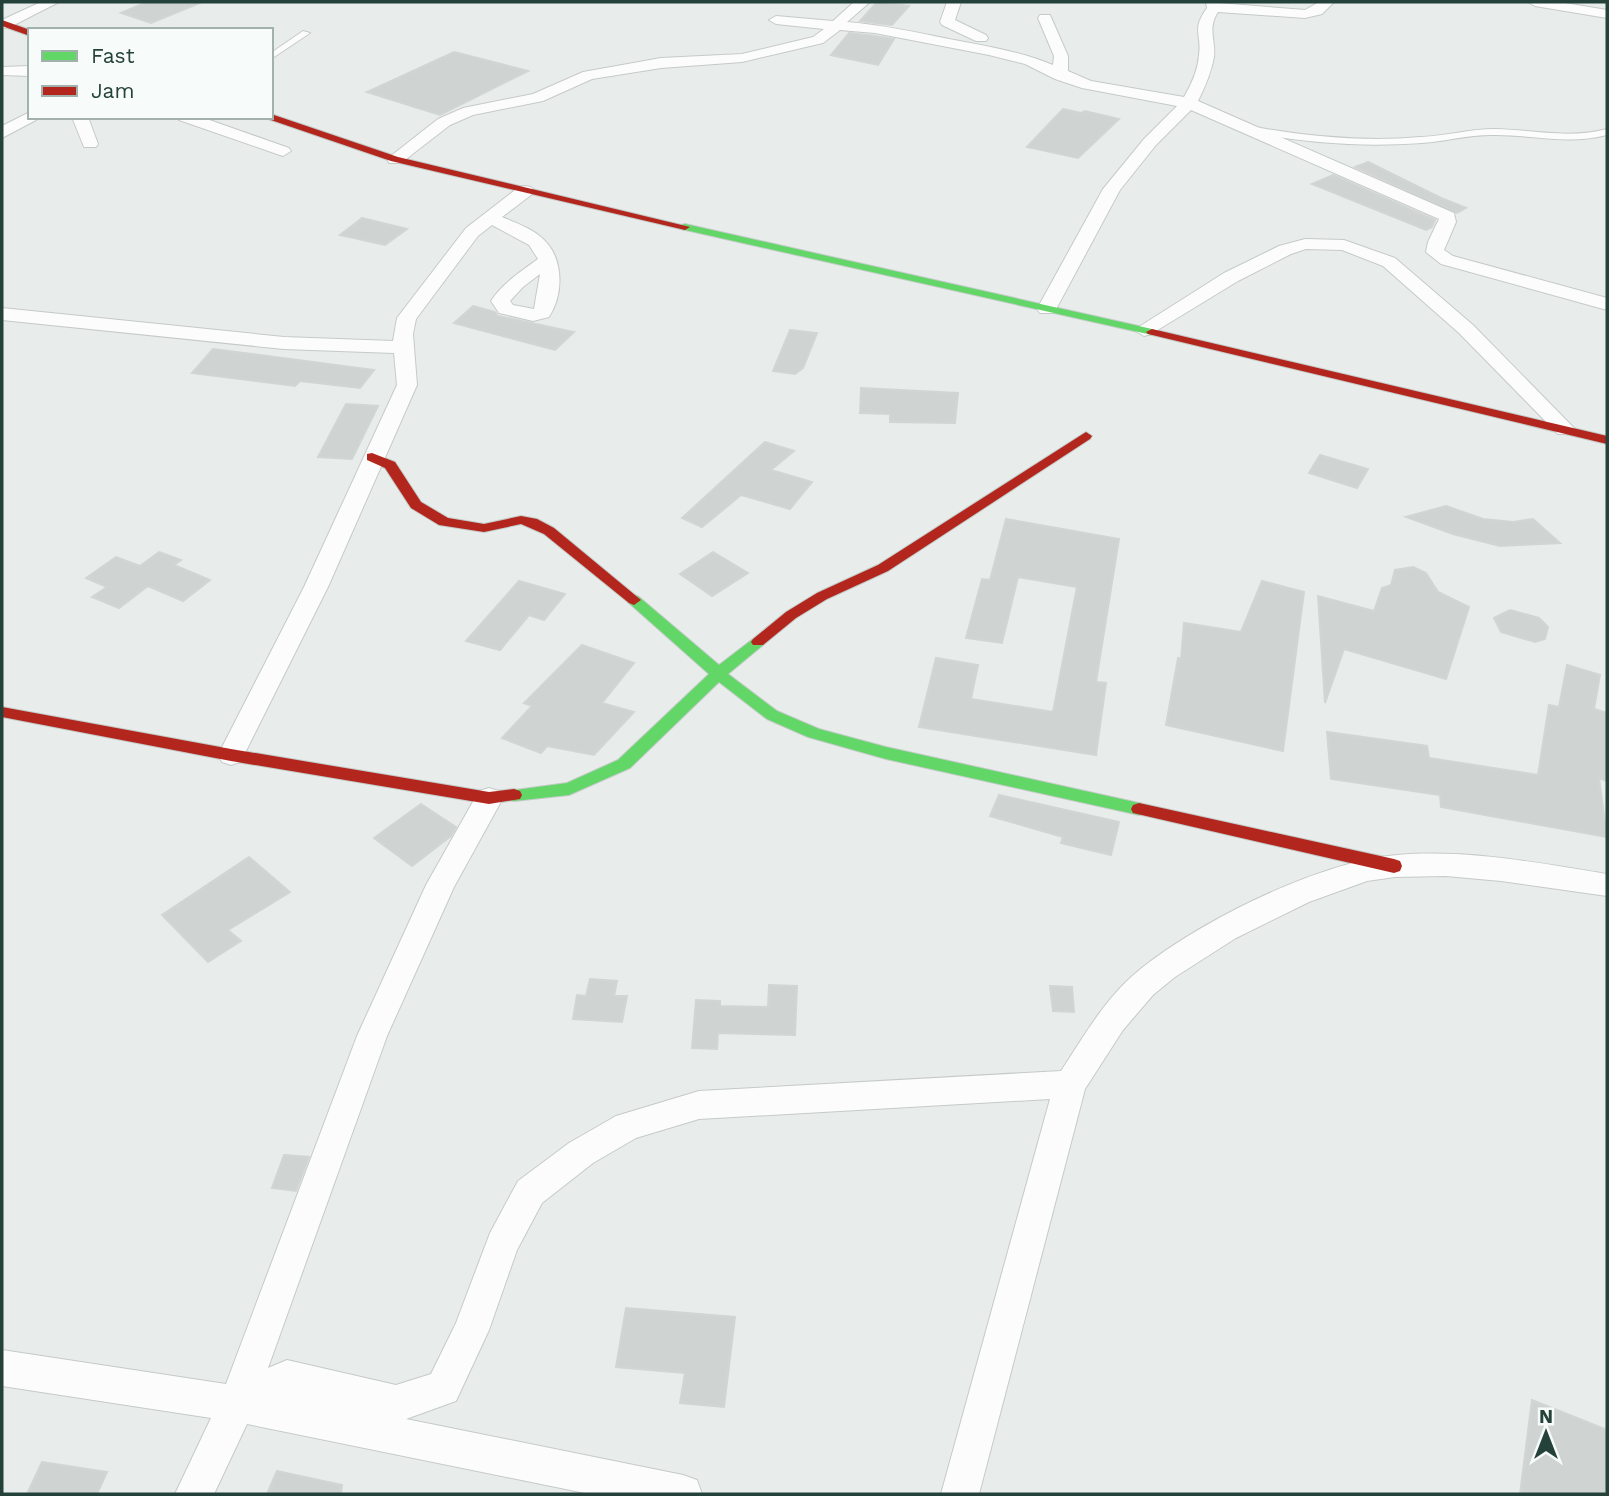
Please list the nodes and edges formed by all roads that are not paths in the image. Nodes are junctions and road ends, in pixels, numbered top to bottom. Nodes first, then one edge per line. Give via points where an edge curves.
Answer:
1 (52, 2) edge
2 (863, 2) edge
3 (954, 2) edge
4 (1327, 2) edge
5 (1535, 2) edge
6 (1214, 5) edge
7 (1607, 14) edge
8 (1045, 18) dead end
9 (776, 20) dead end
10 (3, 23) edge
11 (837, 26) junction
12 (28, 32) edge
13 (306, 33) dead end
14 (273, 56) edge
15 (1030, 61) junction
16 (2, 71) edge
17 (28, 71) edge
18 (1060, 76) junction
19 (1189, 103) junction
20 (28, 110) edge
21 (273, 118) edge
22 (81, 119) edge
23 (191, 119) edge
24 (12, 120) edge
25 (1172, 121) junction
26 (1240, 127) junction
27 (1607, 132) edge
28 (2, 133) edge
29 (90, 144) dead end
30 (283, 151) dead end
31 (395, 159) junction
32 (524, 191) junction
33 (490, 218) junction
34 (547, 261) dead end
35 (1607, 304) edge
36 (1047, 309) junction
37 (2, 314) edge
38 (1144, 330) junction
39 (404, 347) junction
40 (1564, 430) junction
41 (1086, 436) dead end
42 (1607, 440) edge
43 (372, 457) junction
44 (718, 674) junction
45 (2, 712) edge
46 (232, 755) junction
47 (489, 798) junction
48 (1394, 866) junction
49 (1607, 885) edge
50 (1070, 1086) junction
51 (2, 1368) edge
52 (237, 1404) junction
53 (194, 1494) edge
54 (683, 1494) edge
55 (960, 1494) edge

1 - 10 street
2 - 11 street
3 - 15 street via 947,22
4 - 6 street via 1305,14
5 - 7 street
6 - 19 street via 1203,31 1208,54
8 - 18 street via 1061,56
9 - 11 street
10 - 12 street
11 - 15 street via 874,29
11 - 31 street via 818,40 741,58 661,62 588,75 537,98 456,117 434,127
13 - 14 lane
15 - 18 street
16 - 17 street
18 - 19 street
19 - 25 street
19 - 26 street
20 - 24 street
21 - 31 street
22 - 29 street
23 - 30 street
24 - 28 street
25 - 26 street
25 - 36 street via 1112,189
26 - 27 lane via 1350,143 1496,132 1580,139
26 - 35 street via 1448,217 1435,243 1435,252 1447,261
31 - 32 street
32 - 33 street
32 - 36 street
33 - 34 street via 536,241
33 - 39 street via 471,232 407,318 402,331
36 - 38 street
37 - 39 street via 284,343
38 - 40 street
38 - 40 street via 1285,250 1305,244 1344,245 1389,262 1466,329
39 - 43 street via 407,385
40 - 42 street
41 - 44 street via 883,568 791,615
43 - 44 street via 390,465 416,505 444,522 484,528 521,520 549,531
43 - 46 street via 316,587
44 - 47 street via 624,764 569,789
44 - 48 street via 772,715 814,733
45 - 46 street
46 - 47 street
47 - 52 street via 440,885 372,1036
48 - 49 street via 1485,869
48 - 50 street via 1341,878 1203,943 1142,986 1104,1031
50 - 52 street via 699,1105 627,1126 580,1153 530,1192 502,1244 471,1330 443,1388 396,1404 287,1378
50 - 55 street
51 - 52 street
52 - 53 street
52 - 54 street

